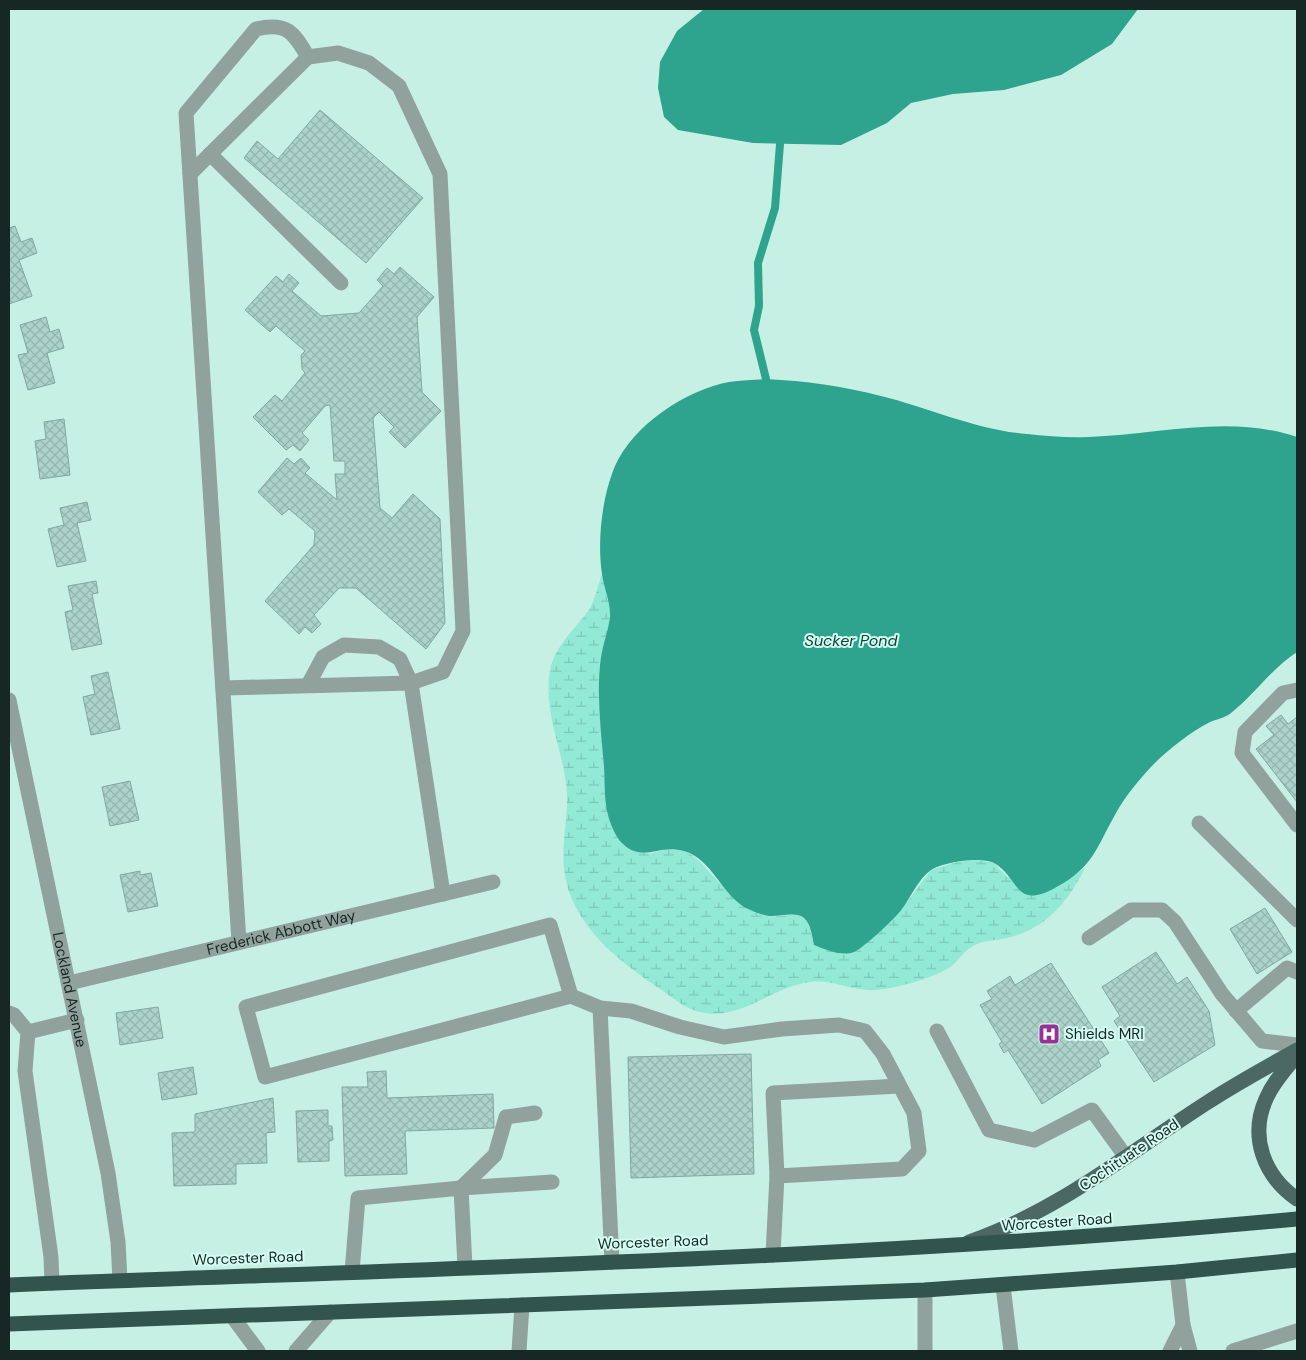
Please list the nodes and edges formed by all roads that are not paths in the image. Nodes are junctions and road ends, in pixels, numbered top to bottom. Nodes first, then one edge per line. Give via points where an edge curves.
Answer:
1 (308, 57) junction
2 (210, 154) junction
3 (190, 174) junction
4 (341, 283) dead end
5 (411, 683) junction
6 (308, 685) junction
7 (223, 688) junction
8 (1297, 690) edge
9 (9, 700) edge
10 (1199, 822) dead end
11 (1297, 825) edge
12 (493, 882) dead end
13 (443, 894) junction
14 (1297, 920) edge
15 (1089, 938) dead end
16 (239, 942) junction
17 (1297, 972) edge
18 (69, 983) junction
19 (571, 996) junction
20 (600, 1008) junction
21 (1236, 1011) junction
22 (9, 1013) edge
23 (77, 1020) junction
24 (938, 1031) dead end
25 (28, 1032) junction
26 (1297, 1045) edge
27 (1297, 1050) edge
28 (1297, 1055) edge
29 (899, 1086) junction
30 (535, 1113) dead end
31 (1126, 1157) junction
32 (777, 1176) junction
33 (552, 1182) dead end
34 (461, 1188) junction
35 (1297, 1199) edge
36 (1297, 1219) edge
37 (954, 1247) junction
38 (773, 1255) junction
39 (1297, 1260) edge
40 (612, 1262) junction
41 (465, 1267) junction
42 (352, 1272) junction
43 (1177, 1272) junction
44 (120, 1280) junction
45 (52, 1283) junction
46 (9, 1285) edge
47 (1003, 1286) junction
48 (925, 1290) junction
49 (522, 1305) junction
50 (330, 1312) junction
51 (232, 1316) junction
52 (9, 1324) edge
53 (1182, 1326) junction
54 (1297, 1331) edge
55 (258, 1351) edge
56 (296, 1351) edge
57 (519, 1351) edge
58 (925, 1351) edge
59 (1010, 1351) edge
60 (1170, 1351) edge
61 (1190, 1351) edge
62 (1233, 1351) edge

1 - 2 street
1 - 3 street via 287,28 272,25 256,29 186,113
1 - 5 street via 338,53 369,63 399,86 440,174 464,630 442,672
2 - 3 street
2 - 4 street
3 - 7 street
5 - 6 street
5 - 6 street via 400,659 379,647 344,645 323,657
5 - 13 street
6 - 7 street
7 - 16 street
8 - 11 street via 1283,693 1245,732 1242,753
9 - 18 street, Lockland Avenue
10 - 14 street
12 - 13 street, Frederick Abbott Way
13 - 16 street, Frederick Abbott Way
15 - 21 street via 1131,910 1162,910 1176,922
16 - 18 street, Frederick Abbott Way
17 - 21 street via 1287,968
18 - 23 street, Lockland Avenue
19 - 19 street via 265,1077 246,1007 550,925
19 - 20 street
20 - 29 street via 632,1011 724,1037 839,1025 865,1031 883,1054
20 - 40 street
21 - 26 street via 1262,1041
22 - 25 street
23 - 25 street
23 - 44 street, Lockland Avenue via 108,1173
24 - 31 street via 989,1130 1034,1140 1092,1110
25 - 45 street via 25,1070
27 - 31 main road, Cochituate Road via 1209,1102
28 - 35 main road via 1266,1098 1260,1115 1259,1135 1263,1158 1271,1175
29 - 32 street via 773,1093
29 - 32 street via 914,1113 919,1151 902,1169
30 - 34 street via 506,1117 495,1155
31 - 37 main road, Cochituate Road via 1034,1214 1000,1231
32 - 38 street
33 - 34 street
34 - 41 street
34 - 42 street via 358,1198
36 - 37 highway, Worcester Road
37 - 38 highway, Worcester Road
38 - 40 highway, Worcester Road
39 - 43 highway
40 - 41 highway, Worcester Road
41 - 42 highway, Worcester Road
42 - 44 highway, Worcester Road
43 - 47 highway
43 - 53 street
44 - 45 highway, Worcester Road
45 - 46 highway, Worcester Road
47 - 48 highway
47 - 59 street
48 - 49 highway
48 - 58 street
49 - 50 highway
49 - 57 street
50 - 51 highway
50 - 56 street
51 - 52 highway
51 - 55 street
53 - 60 street
53 - 61 street
54 - 62 street

